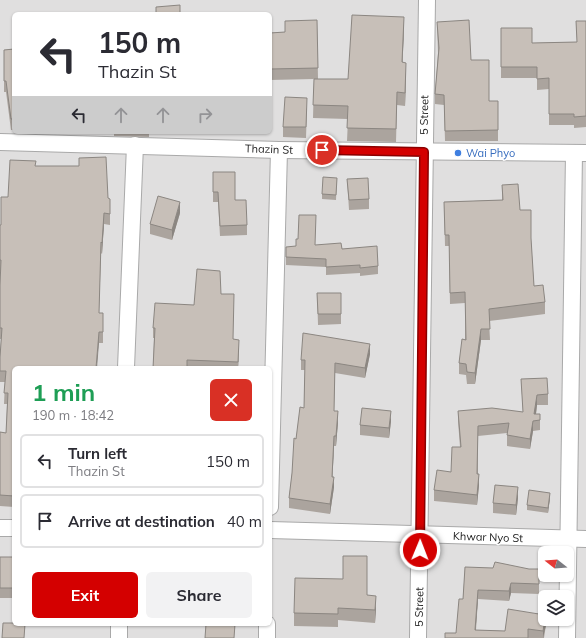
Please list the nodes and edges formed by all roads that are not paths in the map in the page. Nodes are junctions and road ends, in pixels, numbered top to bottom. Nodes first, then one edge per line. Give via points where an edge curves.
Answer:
1 (427, 0) edge
2 (0, 142) edge
3 (135, 145) junction
4 (279, 150) junction
5 (424, 152) junction
6 (580, 153) edge
7 (126, 366) edge
8 (272, 428) edge
9 (0, 528) edge
10 (12, 528) edge
11 (272, 530) edge
12 (421, 535) junction
13 (569, 539) junction
14 (586, 539) edge
15 (119, 626) edge
16 (267, 626) edge
17 (119, 638) edge
18 (267, 638) edge
19 (418, 638) edge
20 (567, 638) edge

1 - 5 street, 5 Street
2 - 3 street, Thazin St
3 - 4 street, Thazin St
3 - 7 street
4 - 5 street, Thazin St
4 - 8 street
5 - 6 street, Thazin St
5 - 12 street, 5 Street
6 - 13 street
9 - 10 street
11 - 12 street, Khwar Nyo St
12 - 13 street, Khwar Nyo St
12 - 19 street, 5 Street
13 - 14 street, Khwar Nyo St
13 - 20 street
15 - 17 street
16 - 18 street

